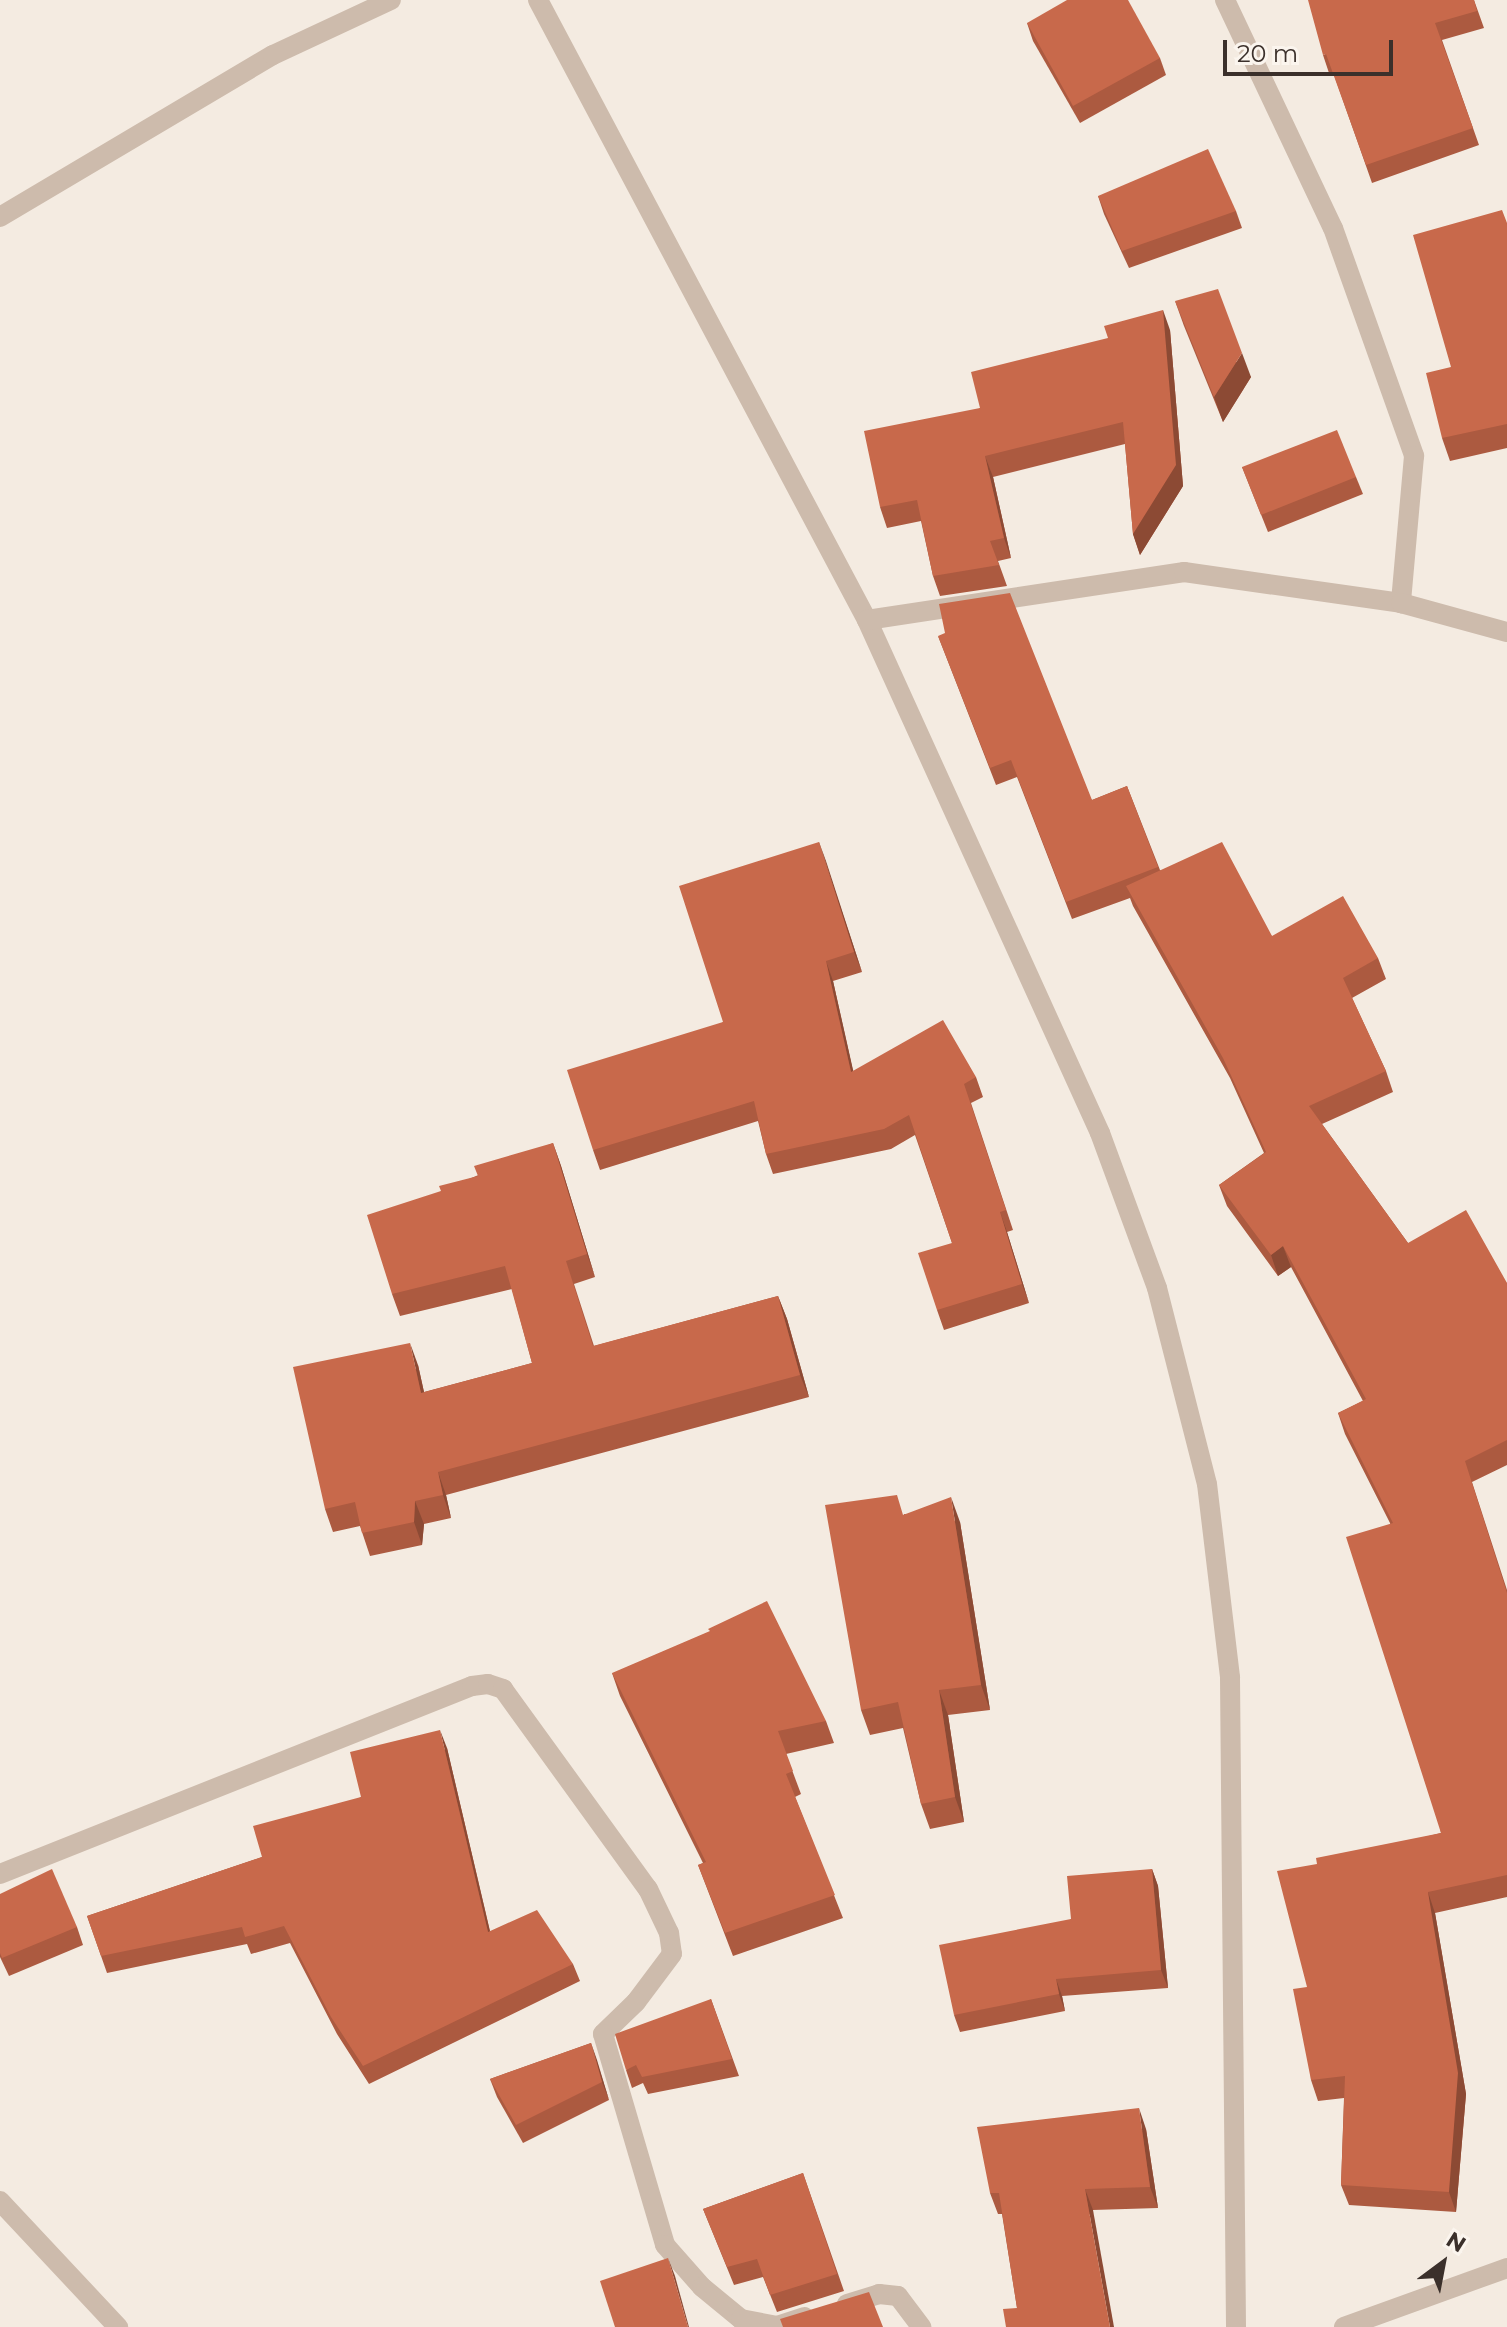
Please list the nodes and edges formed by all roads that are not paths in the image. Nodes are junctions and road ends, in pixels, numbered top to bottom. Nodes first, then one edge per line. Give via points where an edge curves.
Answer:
1 (391, 0) edge
2 (538, 0) edge
3 (1225, 0) edge
4 (0, 217) edge
5 (1401, 603) junction
6 (867, 620) junction
7 (1507, 632) edge
8 (0, 1874) edge
9 (0, 2201) edge
10 (1507, 2268) edge
11 (118, 2327) edge
12 (921, 2327) edge
13 (1236, 2327) edge
14 (1344, 2327) edge

1 - 4 street via 273,55
2 - 6 street
3 - 5 street via 1333,228 1414,456
5 - 6 street via 1184,572
5 - 7 street
6 - 13 street via 1100,1133 1157,1288 1207,1484 1230,1678
8 - 12 street via 472,1686 503,1689 648,1889 669,1933 672,1954 636,2002 603,2034 665,2245 702,2287 741,2319 777,2326 879,2294 898,2296
9 - 11 street
10 - 14 street

